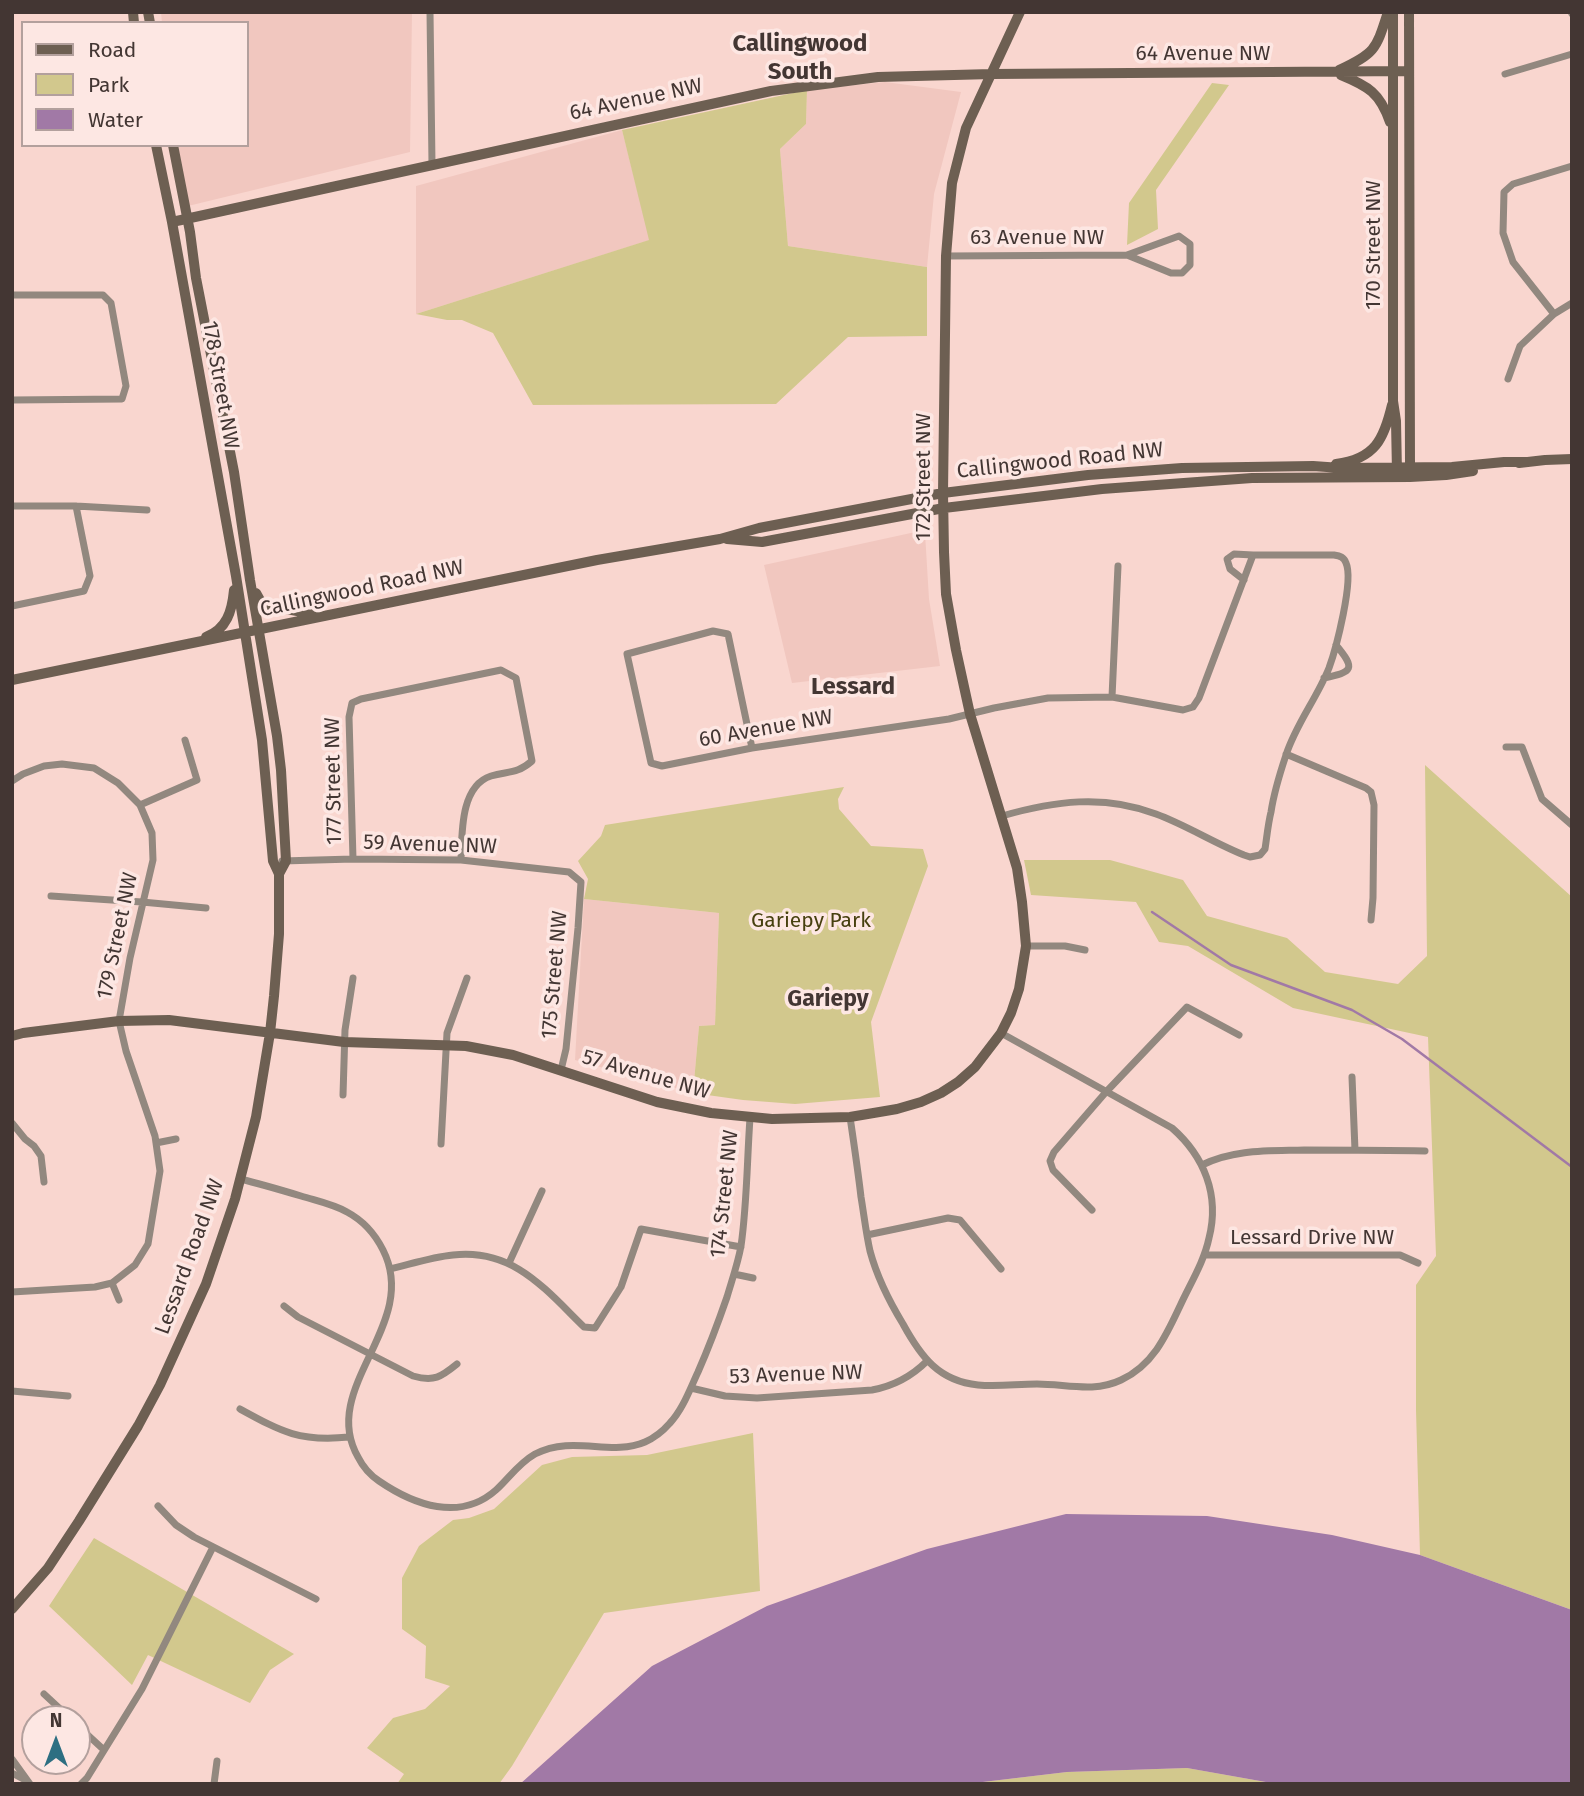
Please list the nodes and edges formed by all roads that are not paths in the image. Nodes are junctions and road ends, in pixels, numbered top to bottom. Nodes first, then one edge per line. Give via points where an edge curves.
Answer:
1 (430, 12) edge
2 (1020, 12) edge
3 (1391, 12) edge
4 (1409, 12) edge
5 (1572, 54) edge
6 (1409, 71) junction
7 (1334, 72) junction
8 (1393, 72) junction
9 (992, 74) junction
10 (1505, 74) dead end
11 (1394, 132) junction
12 (156, 147) edge
13 (173, 147) edge
14 (432, 164) junction
15 (1572, 166) edge
16 (187, 219) junction
17 (172, 222) junction
18 (1127, 255) junction
19 (946, 256) junction
20 (12, 295) edge
21 (1572, 303) edge
22 (1553, 314) junction
23 (1507, 379) dead end
24 (12, 400) edge
25 (1393, 401) junction
26 (1572, 459) edge
27 (1313, 466) junction
28 (1397, 472) junction
29 (1410, 472) junction
30 (943, 492) junction
31 (12, 506) edge
32 (76, 506) junction
33 (944, 508) junction
34 (147, 510) dead end
35 (720, 539) junction
36 (1253, 555) junction
37 (1118, 566) dead end
38 (236, 576) junction
39 (250, 580) junction
40 (1244, 580) junction
41 (12, 606) edge
42 (325, 616) junction
43 (259, 630) junction
44 (244, 632) junction
45 (188, 643) junction
46 (1336, 645) junction
47 (1324, 678) junction
48 (12, 680) edge
49 (1112, 697) junction
50 (970, 714) junction
51 (185, 740) dead end
52 (1506, 747) dead end
53 (752, 748) junction
54 (1286, 754) junction
55 (12, 782) edge
56 (141, 805) junction
57 (1002, 816) junction
58 (1572, 825) edge
59 (353, 859) junction
60 (461, 860) junction
61 (273, 861) junction
62 (286, 861) junction
63 (279, 874) junction
64 (581, 882) joint
65 (51, 896) dead end
66 (142, 902) junction
67 (206, 908) dead end
68 (1371, 920) dead end
69 (1026, 946) junction
70 (1085, 950) dead end
71 (354, 978) dead end
72 (467, 978) dead end
73 (119, 1021) junction
74 (270, 1033) junction
75 (1001, 1034) junction
76 (1239, 1035) dead end
77 (12, 1036) edge
78 (344, 1042) junction
79 (446, 1044) junction
80 (561, 1070) junction
81 (1352, 1077) dead end
82 (1106, 1092) junction
83 (343, 1095) dead end
84 (921, 1102) joint
85 (750, 1118) junction
86 (850, 1118) junction
87 (12, 1123) edge
88 (176, 1139) dead end
89 (156, 1143) junction
90 (441, 1144) dead end
91 (1355, 1150) junction
92 (1425, 1151) dead end
93 (1202, 1165) junction
94 (240, 1179) junction
95 (44, 1182) dead end
96 (541, 1191) dead end
97 (1092, 1210) dead end
98 (867, 1235) junction
99 (741, 1247) junction
100 (1203, 1255) junction
101 (509, 1263) junction
102 (1418, 1263) dead end
103 (390, 1269) junction
104 (1001, 1269) dead end
105 (734, 1274) junction
106 (753, 1278) dead end
107 (112, 1283) junction
108 (12, 1292) edge
109 (119, 1300) dead end
110 (284, 1306) dead end
111 (371, 1355) junction
112 (927, 1361) junction
113 (457, 1364) dead end
114 (691, 1388) junction
115 (12, 1391) edge
116 (68, 1396) dead end
117 (240, 1409) dead end
118 (349, 1437) junction
119 (158, 1506) dead end
120 (213, 1547) junction
121 (316, 1599) dead end
122 (12, 1609) edge
123 (44, 1694) dead end
124 (56, 1705) edge
125 (91, 1738) edge
126 (104, 1750) junction
127 (12, 1759) edge
128 (217, 1761) dead end
129 (12, 1773) edge
130 (29, 1783) edge
131 (82, 1784) edge
132 (214, 1784) edge

1 - 14 street
2 - 9 main road, 172 Street NW
3 - 7 main road via 1369,54
3 - 8 main road, 170 Street NW
4 - 6 main road, 170 Street NW
5 - 10 street
6 - 8 main road, 64 Avenue NW
6 - 29 main road, 170 Street NW
7 - 8 main road, 64 Avenue NW
7 - 9 main road, 64 Avenue NW
7 - 11 main road via 1375,94
8 - 11 main road, 170 Street NW
9 - 14 main road, 64 Avenue NW via 877,77 771,91
9 - 19 main road, 172 Street NW via 966,128 952,183
11 - 25 main road, 170 Street NW
12 - 17 main road, 178 Street NW
13 - 16 main road, 178 Street NW
14 - 16 main road, 64 Avenue NW
15 - 22 street via 1513,184 1504,192 1503,233 1513,262
16 - 17 main road, 64 Avenue NW
16 - 39 main road, 178 Street NW
17 - 38 main road, 178 Street NW
18 - 18 street, 63 Avenue NW via 1182,273 1190,265 1190,244 1179,236
18 - 19 street, 63 Avenue NW
19 - 30 main road, 172 Street NW
20 - 24 street via 103,295 111,303 126,386 122,399
21 - 22 street
22 - 23 street via 1520,346
25 - 27 main road via 1386,430 1374,448 1340,463
25 - 28 main road, 170 Street NW
26 - 29 main road, Callingwood Road NW
27 - 28 main road, Callingwood Road NW
27 - 30 main road, Callingwood Road NW via 1182,468
28 - 29 main road, Callingwood Road NW
28 - 33 main road, Callingwood Road NW via 1102,489
30 - 33 main road, 172 Street NW
30 - 35 main road, Callingwood Road NW
31 - 32 street
32 - 34 street
32 - 41 street via 90,576 84,591
33 - 35 main road, Callingwood Road NW via 762,542
33 - 50 main road, 172 Street NW via 946,594
35 - 42 main road, Callingwood Road NW
36 - 40 street
36 - 40 street via 1234,554 1227,559 1230,569
36 - 46 street via 1334,555 1345,560 1346,595
37 - 49 street
38 - 44 main road, 178 Street NW
38 - 45 main road via 227,621 215,634
39 - 42 main road via 266,606
39 - 43 main road, 178 Street NW
40 - 49 street, 60 Avenue NW via 1193,707 1183,710
42 - 43 main road, Callingwood Road NW
43 - 44 main road, Callingwood Road NW
43 - 62 main road via 281,771
44 - 45 main road, Callingwood Road NW
44 - 61 main road, Lessard Road NW via 266,772
45 - 48 main road, Callingwood Road NW
46 - 47 street
46 - 47 street via 1347,658 1348,670
47 - 54 street
49 - 50 street, 60 Avenue NW via 1048,698
50 - 53 street, 60 Avenue NW
50 - 57 main road, 172 Street NW
51 - 56 street via 197,780
52 - 58 street via 1522,747 1542,799
53 - 53 street, 60 Avenue NW via 728,634 713,631 627,654 651,763 662,766
54 - 57 street via 1265,849 1255,857 1157,814 1118,804 1057,803
54 - 68 street via 1371,792
55 - 56 street, 179 Street NW via 44,766 94,768
56 - 66 street, 179 Street NW via 152,833 153,860
57 - 69 main road, 172 Street NW via 1019,882
59 - 60 street, 59 Avenue NW
59 - 60 street, 177 Street NW via 352,704 501,670 516,678 532,761 522,770 488,777 473,790 462,818
59 - 62 street, 59 Avenue NW
60 - 64 street, 59 Avenue NW via 569,872
61 - 62 street, 59 Avenue NW
61 - 63 main road, Lessard Road NW
62 - 63 main road, Lessard Road NW
63 - 74 main road, Lessard Road NW
64 - 80 street, 175 Street NW
65 - 66 street
66 - 67 street
66 - 73 street, 179 Street NW
69 - 70 street
69 - 75 main road, 172 Street NW via 1016,1002
71 - 78 street
72 - 79 street
73 - 74 main road, 57 Avenue NW via 169,1020
73 - 77 main road, 57 Avenue NW
73 - 89 street, 179 Street NW
74 - 78 main road, 57 Avenue NW
74 - 94 main road, Lessard Road NW
75 - 82 street, Lessard Drive NW
75 - 84 main road, 172 Street NW via 958,1082
76 - 82 street via 1187,1007
78 - 79 main road, 57 Avenue NW
78 - 83 street
79 - 80 main road, 57 Avenue NW via 497,1051
79 - 90 street
80 - 85 main road, 57 Avenue NW via 657,1102
81 - 91 street
82 - 93 street, Lessard Drive NW via 1172,1128
82 - 97 street via 1050,1161 1053,1170
84 - 86 main road, 57 Avenue NW
85 - 86 main road, 57 Avenue NW
85 - 99 street, 174 Street NW
86 - 98 street, Lessard Drive NW
87 - 95 street via 41,1156
88 - 89 street
89 - 107 street, 179 Street NW via 160,1171 148,1244 135,1265
91 - 92 street
91 - 93 street via 1248,1151
93 - 100 street, Lessard Drive NW via 1213,1209
94 - 103 street via 346,1211 373,1234
94 - 122 main road, Lessard Road NW via 206,1284 160,1385 48,1568
96 - 101 street
98 - 104 street via 954,1218
98 - 112 street, Lessard Drive NW via 883,1287
99 - 101 street via 641,1229 621,1287 595,1328 584,1327 535,1279
99 - 105 street, 174 Street NW
100 - 102 street, Lessard Drive NW via 1399,1255
100 - 112 street, Lessard Drive NW via 1159,1347 1139,1369 1117,1382 1083,1388 978,1385 952,1378
101 - 103 street via 486,1255 453,1255
103 - 111 street via 390,1307
105 - 106 street, 174 Street NW
105 - 114 street, 174 Street NW
107 - 108 street
107 - 109 street
110 - 111 street
111 - 113 street via 421,1378 443,1376
111 - 118 street via 352,1397
112 - 114 street, 53 Avenue NW via 898,1382 872,1390 757,1398
114 - 118 street via 670,1423 646,1442 621,1448 578,1444 546,1450 520,1465 491,1494 460,1507 429,1506 378,1481 363,1465
115 - 116 street
117 - 118 street via 288,1433
119 - 120 street via 184,1531
120 - 121 street
120 - 126 street via 146,1680
123 - 124 street
125 - 126 street
126 - 131 street
127 - 130 street
128 - 132 street
129 - 130 street

